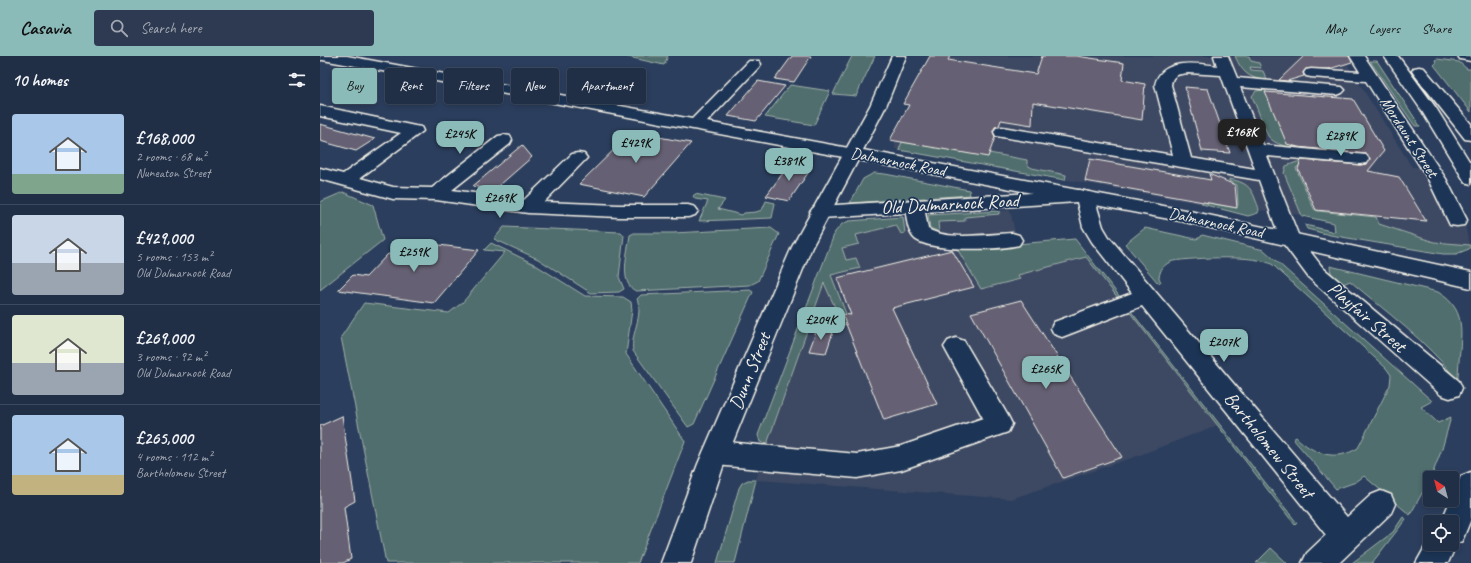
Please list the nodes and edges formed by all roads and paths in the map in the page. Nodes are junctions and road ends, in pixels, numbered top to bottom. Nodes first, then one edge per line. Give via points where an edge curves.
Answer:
1 (323, 56) edge
2 (899, 56) edge
3 (1357, 56) edge
4 (1391, 56) edge
5 (1407, 56) edge
6 (1465, 56) edge
7 (1471, 57) edge
8 (754, 64) dead end
9 (1226, 70) edge
10 (1294, 72) dead end
11 (1371, 77) junction
12 (1337, 90) dead end
13 (320, 111) edge
14 (695, 125) junction
15 (1002, 132) dead end
16 (1471, 135) edge
17 (504, 140) dead end
18 (1256, 150) junction
19 (854, 154) junction
20 (578, 158) dead end
21 (1360, 158) dead end
22 (1183, 162) junction
23 (320, 173) edge
24 (1266, 176) junction
25 (1471, 178) edge
26 (346, 180) junction
27 (436, 194) junction
28 (1082, 197) junction
29 (915, 206) junction
30 (528, 207) junction
31 (688, 211) dead end
32 (820, 212) junction
33 (1456, 220) dead end
34 (1290, 239) junction
35 (1012, 240) dead end
36 (1471, 280) edge
37 (1146, 296) junction
38 (1062, 328) dead end
39 (956, 347) dead end
40 (1450, 388) dead end
41 (716, 453) junction
42 (1471, 485) edge
43 (1381, 504) dead end
44 (1459, 515) edge
45 (1345, 538) junction
46 (1439, 551) edge
47 (676, 563) edge
48 (1317, 563) edge
49 (1431, 563) edge

1 - 14 street, Dalmarnock Road
2 - 19 street, Dunn Street
3 - 11 street, Mordaunt Street
4 - 25 street via 1428,108
5 - 16 street
6 - 7 street
8 - 14 street
9 - 12 street
9 - 18 street, Playfair Street
9 - 22 street via 1178,69 1164,76 1163,85
10 - 11 street
11 - 33 street, Mordaunt Street via 1436,179
13 - 26 street via 415,131
14 - 19 street, Dalmarnock Road
15 - 22 street
17 - 27 street
18 - 21 street
18 - 24 street, Playfair Street
19 - 28 street, Dalmarnock Road
19 - 32 street, Dunn Street
20 - 30 street
22 - 24 street
23 - 26 street
24 - 34 street, Playfair Street
26 - 27 street via 393,193
27 - 30 street
28 - 29 street, Old Dalmarnock Road
28 - 34 street, Dalmarnock Road
28 - 37 street, Bartholomew Street via 1098,236
29 - 32 street, Old Dalmarnock Road
29 - 35 street via 919,231 929,239 942,242
30 - 31 street
32 - 41 street, Dunn Street via 802,247
34 - 36 street, Dalmarnock Road
34 - 40 street, Playfair Street via 1316,273
37 - 38 street
37 - 45 street, Bartholomew Street
39 - 41 street via 999,424 901,458 857,466
41 - 47 street, Dunn Street
42 - 44 street
43 - 45 street
45 - 48 street
46 - 49 street

